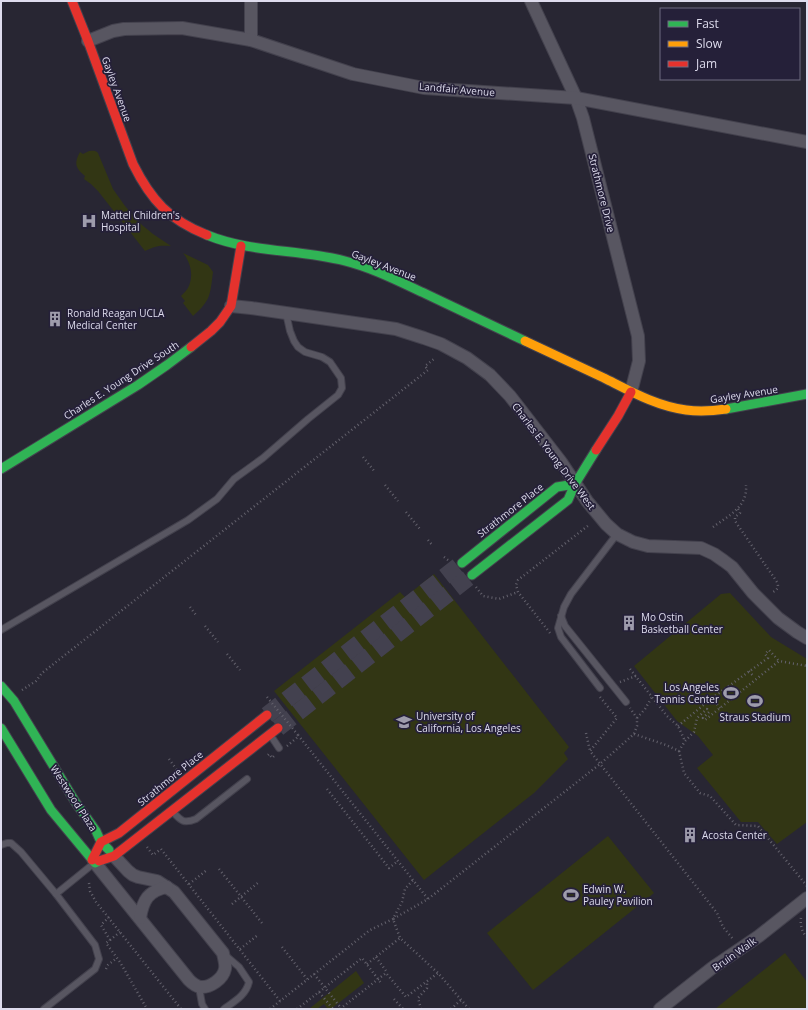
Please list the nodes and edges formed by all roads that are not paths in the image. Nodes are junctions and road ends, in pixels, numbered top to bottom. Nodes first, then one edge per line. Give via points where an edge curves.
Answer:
1 (72, 1) edge
2 (251, 1) edge
3 (531, 1) edge
4 (251, 40) junction
5 (88, 41) junction
6 (576, 98) junction
7 (807, 142) edge
8 (241, 246) junction
9 (231, 306) junction
10 (286, 313) junction
11 (631, 392) junction
12 (807, 394) edge
13 (1, 469) edge
14 (576, 484) junction
15 (617, 534) junction
16 (462, 563) tunnel mouth
17 (472, 575) tunnel mouth
18 (561, 616) junction
19 (1, 630) edge
20 (807, 638) edge
21 (1, 686) edge
22 (599, 691) road end
23 (626, 702) road end
24 (267, 716) tunnel mouth
25 (1, 728) edge
26 (278, 728) tunnel mouth
27 (270, 734) junction
28 (280, 750) road end
29 (247, 779) dead end
30 (172, 811) junction
31 (101, 842) junction
32 (1, 845) edge
33 (114, 856) junction
34 (94, 861) junction
35 (167, 887) junction
36 (56, 894) junction
37 (807, 898) edge
38 (140, 918) junction
39 (223, 953) junction
40 (199, 987) junction
41 (44, 1009) edge
42 (205, 1009) edge
43 (224, 1009) edge
44 (660, 1009) edge

1 - 5 street, Gayley Avenue
2 - 4 street
3 - 6 street, Strathmore Drive
4 - 5 street, Landfair Avenue via 182,28 124,29
4 - 6 street, Landfair Avenue via 353,74 424,88
5 - 8 street, Gayley Avenue via 133,164 155,200 187,226 210,237
6 - 7 street, Landfair Avenue
6 - 11 street, Strathmore Drive via 638,336 639,361
8 - 9 street, Charles E. Young Drive South
8 - 11 street, Gayley Avenue via 337,259 363,266
9 - 10 street, Charles E. Young Drive West
9 - 13 street, Charles E. Young Drive South via 217,326 182,355
10 - 14 street, Charles E. Young Drive West via 396,329 441,344 467,358 490,375 510,396
10 - 19 lane via 290,331 298,347 330,362 341,378 342,388 338,395 234,479 217,499 188,520
11 - 12 street, Gayley Avenue via 671,407 706,411
11 - 14 street
14 - 15 street, Charles E. Young Drive West via 587,501
14 - 16 street, Strathmore Place via 557,487
14 - 17 street via 568,500
15 - 18 lane via 571,594
15 - 20 street, Charles E. Young Drive West via 648,546 700,548 714,554 732,568 778,618
18 - 22 lane via 558,628 560,637
18 - 23 lane via 566,626
21 - 31 street, Westwood Plaza via 14,701
24 - 31 street, Strathmore Place via 119,833
25 - 34 street via 51,810
26 - 27 street
27 - 28 lane
27 - 30 street
29 - 30 lane via 196,819 184,822
30 - 33 street
31 - 33 street, Westwood Plaza
31 - 34 street
32 - 36 lane via 11,843
33 - 34 street
33 - 35 street, Westwood Plaza via 128,871 138,877 157,881
34 - 36 lane
34 - 38 street
35 - 38 street via 148,896
35 - 39 street, Westwood Plaza via 174,892
36 - 41 lane via 95,945 99,959 95,969
37 - 44 street, Bruin Walk
38 - 40 street via 189,980
39 - 40 street via 226,968 224,974 213,984
39 - 43 lane via 240,967 249,982 244,993
40 - 42 lane

